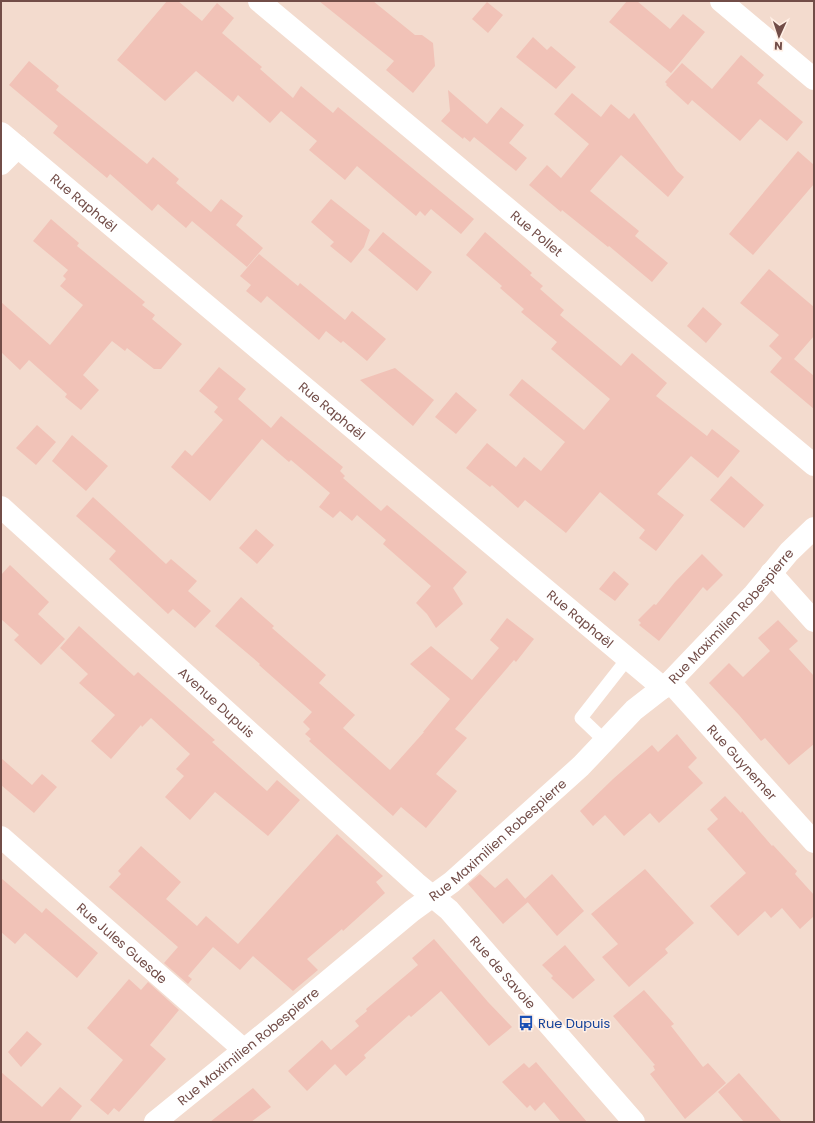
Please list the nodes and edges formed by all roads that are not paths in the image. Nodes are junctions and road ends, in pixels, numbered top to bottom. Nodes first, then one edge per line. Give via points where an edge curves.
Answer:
1 (259, 1) edge
2 (721, 1) edge
3 (814, 79) edge
4 (1, 133) edge
5 (18, 147) junction
6 (1, 164) edge
7 (814, 465) edge
8 (1, 507) edge
9 (814, 528) edge
10 (771, 573) junction
11 (814, 621) edge
12 (628, 658) junction
13 (667, 685) junction
14 (604, 741) junction
15 (1, 837) edge
16 (814, 842) edge
17 (433, 896) junction
18 (244, 1050) junction
19 (154, 1122) edge
20 (634, 1122) edge

1 - 7 street, Rue Pollet
2 - 3 street
4 - 5 street, Rue Raphaël
5 - 6 street
5 - 12 street, Rue Raphaël
8 - 17 street, Avenue Dupuis
9 - 10 street, Rue Maximilien Robespierre
10 - 11 street
10 - 13 street, Rue Maximilien Robespierre
12 - 13 street, Rue Raphaël
12 - 14 lane via 581,718
13 - 14 street, Rue Maximilien Robespierre via 634,710
13 - 16 street, Rue Guynemer
14 - 17 street, Rue Maximilien Robespierre via 581,766 452,882
15 - 18 street, Rue Jules Guesde
17 - 18 street, Rue Maximilien Robespierre
17 - 20 street, Rue de Savoie via 454,916
18 - 19 street, Rue Maximilien Robespierre

